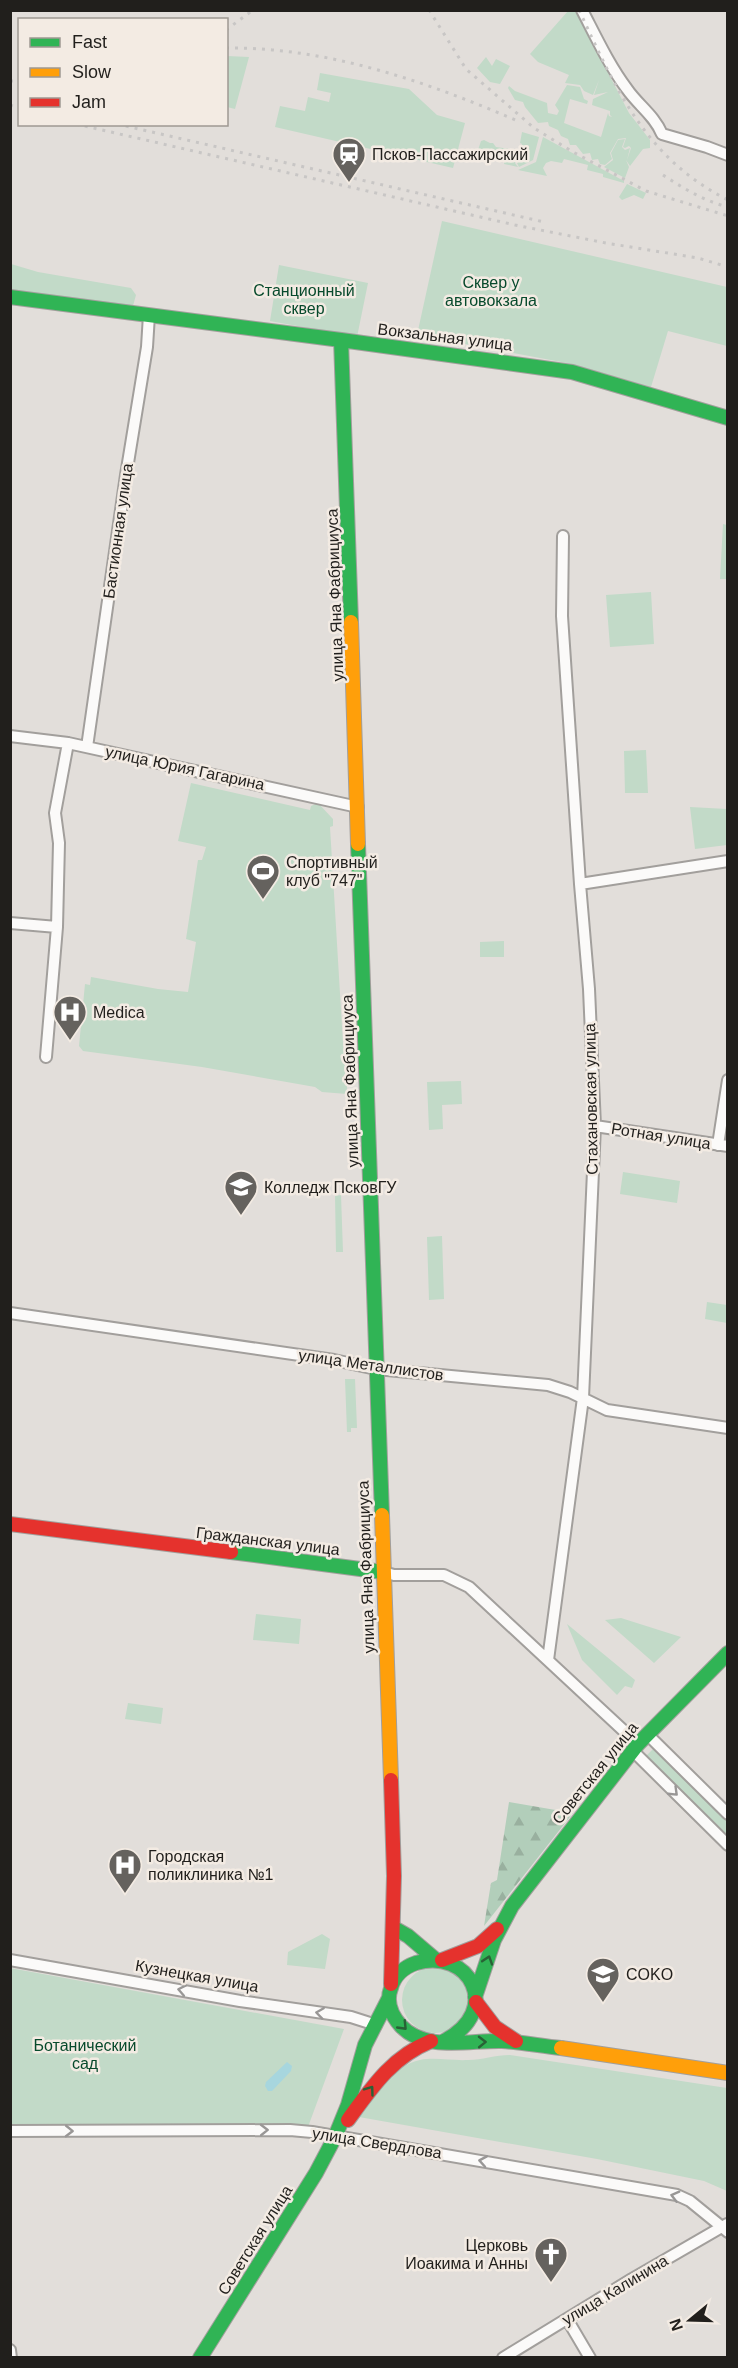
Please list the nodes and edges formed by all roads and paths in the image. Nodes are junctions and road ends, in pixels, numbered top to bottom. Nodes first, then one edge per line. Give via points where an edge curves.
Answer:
1 (582, 10) edge
2 (728, 155) edge
3 (10, 297) edge
4 (149, 315) junction
5 (341, 340) junction
6 (728, 418) edge
7 (563, 536) dead end
8 (10, 736) edge
9 (68, 743) junction
10 (87, 747) junction
11 (358, 807) junction
12 (728, 861) edge
13 (580, 884) junction
14 (10, 923) edge
15 (57, 927) junction
16 (46, 1057) dead end
17 (728, 1080) edge
18 (595, 1126) junction
19 (723, 1146) edge
20 (10, 1313) edge
21 (376, 1369) junction
22 (583, 1398) junction
23 (728, 1428) edge
24 (10, 1524) edge
25 (383, 1572) junction
26 (728, 1653) edge
27 (548, 1660) junction
28 (639, 1743) junction
29 (728, 1814) edge
30 (728, 1845) edge
31 (501, 1925) junction
32 (394, 1928) junction
33 (10, 1960) edge
34 (439, 1960) junction
35 (390, 1991) junction
36 (476, 1999) junction
37 (376, 2025) junction
38 (438, 2041) junction
39 (520, 2043) junction
40 (728, 2073) edge
41 (10, 2131) edge
42 (335, 2137) junction
43 (726, 2228) edge
44 (567, 2319) junction
45 (10, 2350) edge
46 (11, 2358) edge
47 (200, 2358) edge
48 (503, 2358) edge
49 (590, 2358) edge

1 - 2 street via 613,69 657,122 662,134
3 - 4 main road, Вокзальная улица
4 - 5 main road, Вокзальная улица
4 - 10 street, Бастионная улица
5 - 6 main road, Вокзальная улица via 572,372
5 - 11 main road, улица Яна Фабрициуса
7 - 13 street, Стахановская улица via 562,616
8 - 9 street, улица Юрия Гагарина
9 - 10 street, улица Юрия Гагарина
9 - 15 street via 54,813 59,843
10 - 11 street, улица Юрия Гагарина
11 - 21 main road, улица Яна Фабрициуса
12 - 13 street
13 - 18 street, Стахановская улица
14 - 15 street
15 - 16 street
17 - 19 street
18 - 19 street, Ротная улица
18 - 22 street, Стахановская улица
20 - 21 street, улица Металлистов
21 - 22 street, улица Металлистов via 548,1385
21 - 25 main road, улица Яна Фабрициуса
22 - 23 street, улица Металлистов via 607,1410
22 - 27 street, Стахановская улица
24 - 25 main road, Гражданская улица
25 - 27 street, Гражданская улица via 456,1579
25 - 32 main road, улица Яна Фабрициуса
26 - 28 main road, Советская улица
27 - 28 street, Гражданская улица
28 - 29 street, Гражданская улица
28 -> 30 street, Гражданская улица
28 - 31 main road, Советская улица via 540,1868
31 - 34 main road, Советская улица via 478,1946
36 -> 31 main road, Советская улица
32 - 34 main road
32 - 35 main road, улица Яна Фабрициуса
37 -> 33 street, Кузнецкая улица via 351,2016 240,2001
34 - 35 main road via 405,1968
34 - 36 main road via 452,1964 468,1977
35 - 37 main road, Советская улица
35 -> 38 main road via 395,2017 407,2032
36 - 38 main road via 467,2025
36 - 39 main road via 501,2033
37 - 42 main road, Советская улица via 365,2045
38 -> 39 main road
42 -> 38 main road, Советская улица via 387,2067 413,2047
39 - 40 main road
41 -> 42 street, улица Свердлова via 290,2130
43 -> 42 street, улица Свердлова via 677,2195
42 - 47 main road, Советская улица
43 - 44 street, улица Калинина
44 - 48 street, улица Калинина
44 - 49 street
45 - 46 street

